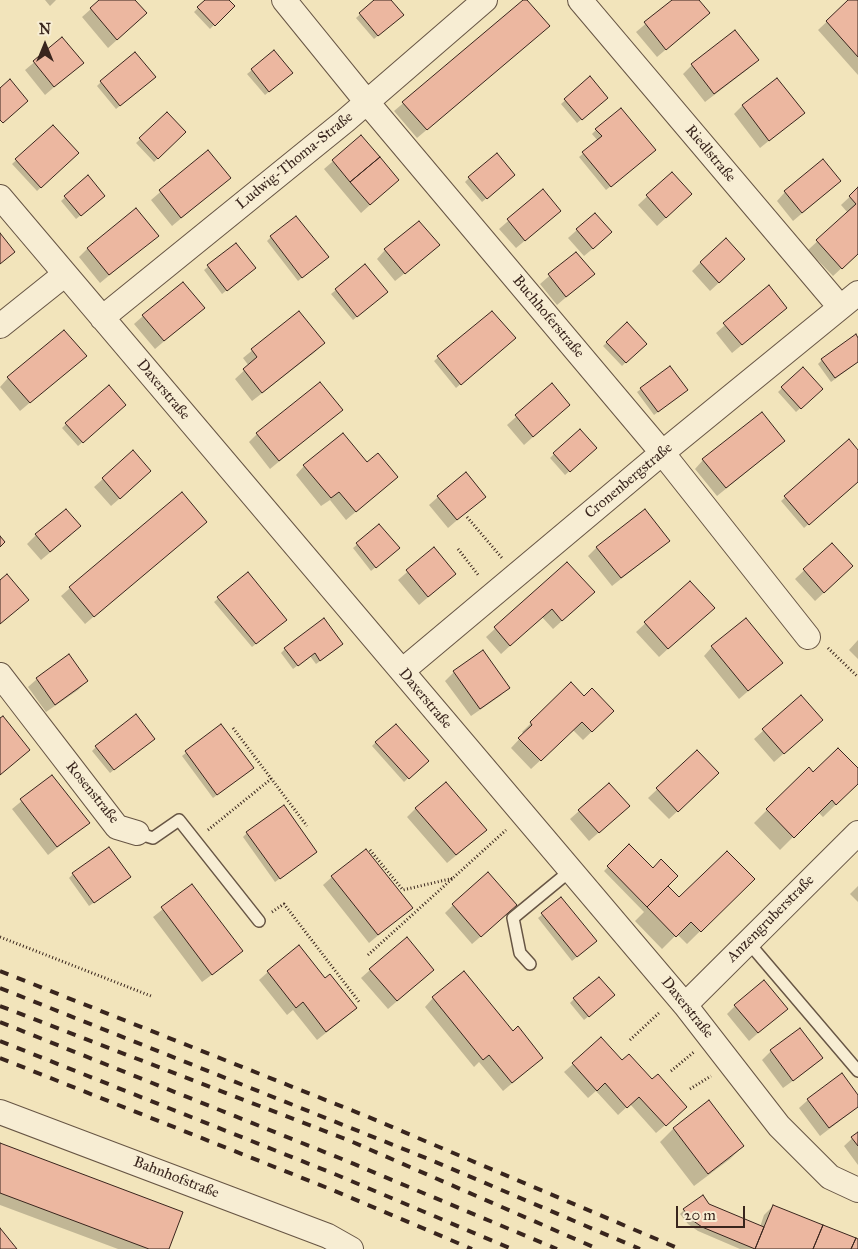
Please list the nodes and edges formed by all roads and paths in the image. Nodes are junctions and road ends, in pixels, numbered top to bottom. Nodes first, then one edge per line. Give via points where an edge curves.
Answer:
1 (284, 0) edge
2 (486, 0) edge
3 (580, 0) edge
4 (366, 101) junction
5 (0, 197) edge
6 (64, 275) junction
7 (849, 300) edge
8 (102, 318) junction
9 (0, 326) edge
10 (662, 453) junction
11 (467, 517) dead end
12 (458, 549) dead end
13 (516, 575) junction
14 (493, 595) junction
15 (808, 637) joint
16 (402, 671) junction
17 (0, 675) edge
18 (858, 677) edge
19 (233, 728) dead end
20 (271, 779) junction
21 (523, 814) junction
22 (307, 826) dead end
23 (137, 833) joint
24 (858, 833) edge
25 (195, 840) junction
26 (370, 850) dead end
27 (570, 870) junction
28 (455, 878) junction
29 (259, 921) joint
30 (0, 937) edge
31 (748, 942) junction
32 (368, 955) dead end
33 (530, 964) dead end
34 (151, 996) dead end
35 (681, 1000) junction
36 (360, 1003) dead end
37 (630, 1040) dead end
38 (858, 1071) edge
39 (0, 1112) edge
40 (858, 1190) edge
41 (351, 1249) edge

1 - 4 street, Buchhoferstraße
2 - 4 street, Ludwig-Thoma-Straße
3 - 7 street, Riedlstraße
4 - 8 street, Ludwig-Thoma-Straße
4 - 10 street, Buchhoferstraße
5 - 6 street, Daxerstraße
6 - 8 street, Daxerstraße
6 - 9 street
7 - 10 street, Cronenbergstraße
8 - 16 street, Daxerstraße
10 - 13 street, Cronenbergstraße
10 - 15 street, Buchhoferstraße
11 - 13 path
12 - 14 path
13 - 14 street, Cronenbergstraße
14 - 16 street, Cronenbergstraße
15 - 18 path via 822,641
16 - 21 street, Daxerstraße
17 - 23 street, Rosenstraße via 118,827
19 - 20 path
20 - 22 path
20 - 25 path
21 - 27 street, Daxerstraße
21 - 28 path
23 - 25 lane, Rosenstraße via 154,838 179,820
24 - 31 street, Anzengruberstraße
25 - 29 lane, Rosenstraße
26 - 28 path via 403,890
27 - 33 lane via 513,918 520,952
27 - 35 street, Daxerstraße
28 - 32 path
29 - 36 path via 284,904
30 - 34 path
31 - 35 street, Anzengruberstraße
31 - 38 lane
35 - 37 path
35 - 40 street, Daxerstraße via 779,1126 830,1177
39 - 41 street, Bahnhofstraße via 328,1236

